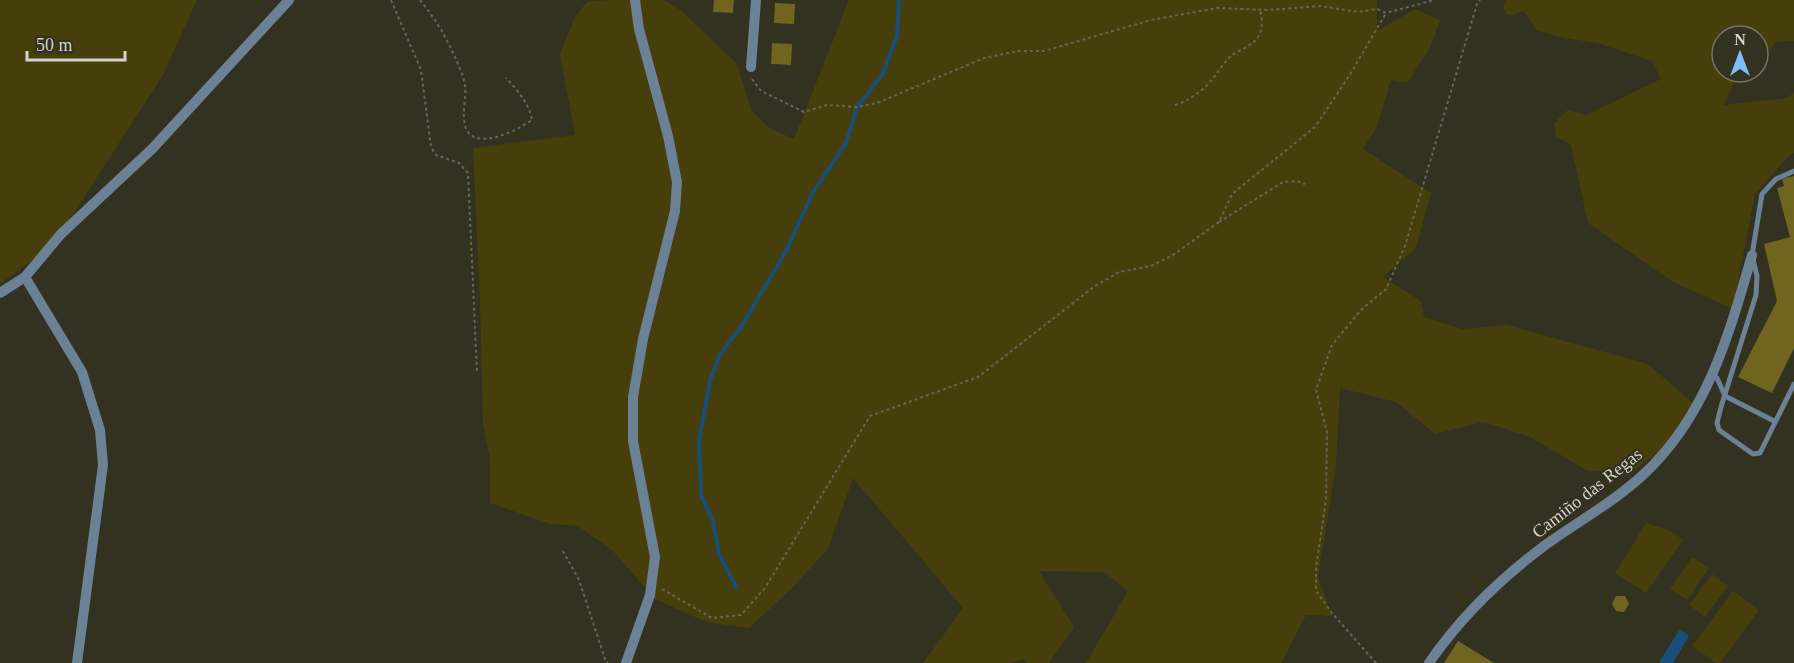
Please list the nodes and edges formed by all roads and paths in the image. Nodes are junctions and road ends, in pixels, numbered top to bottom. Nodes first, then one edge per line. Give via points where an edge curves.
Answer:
1 (289, 0) edge
2 (391, 0) edge
3 (420, 0) edge
4 (635, 0) edge
5 (756, 0) edge
6 (1434, 0) edge
7 (1480, 0) edge
8 (1260, 10) junction
9 (1386, 13) junction
10 (751, 67) joint
11 (506, 78) dead end
12 (1175, 105) dead end
13 (1794, 171) edge
14 (1305, 184) dead end
15 (1219, 222) junction
16 (1752, 255) junction
17 (25, 276) junction
18 (0, 292) edge
19 (477, 373) dead end
20 (1713, 375) junction
21 (1794, 384) edge
22 (1725, 396) junction
23 (1774, 421) junction
24 (563, 551) dead end
25 (652, 583) junction
26 (77, 663) edge
27 (608, 663) edge
28 (626, 663) edge
29 (1376, 663) edge
30 (1429, 663) edge

1 - 17 street via 152,149 61,234
2 - 19 path via 421,70 431,147 436,155 459,163 468,173
3 - 11 path via 445,37 464,80 466,129 474,137 485,140 532,120 530,110
4 - 25 street via 677,182 675,211 643,339 633,397 633,441 655,557
5 - 10 street
6 - 9 path
7 - 29 path via 1405,246 1386,289 1361,310 1332,345 1316,390 1327,432 1326,500 1316,591
8 - 9 path via 1320,6 1358,12 1377,9
8 - 10 path via 1217,8 1151,20 1044,51 1018,51 984,58 877,103 857,107 827,105 804,112 761,91 750,77
8 - 12 path via 1260,35 1225,62 1208,84
9 - 15 path via 1315,127 1232,194
13 - 16 lane via 1776,179 1762,194
14 - 15 path via 1283,182
15 - 25 path via 1151,266 1119,272 1095,286 978,377 870,416 765,588 741,615 712,618
16 - 20 street, Camiño das Regas
16 - 22 lane via 1756,295
17 - 18 street
17 - 26 street via 82,372 100,430 103,465
20 - 22 lane
20 - 30 street, Camiño das Regas via 1674,440 1644,474 1543,547 1485,595
21 - 23 lane
22 - 23 lane
22 - 23 lane via 1719,430 1753,454 1760,453
24 - 27 path via 579,580
25 - 28 street

